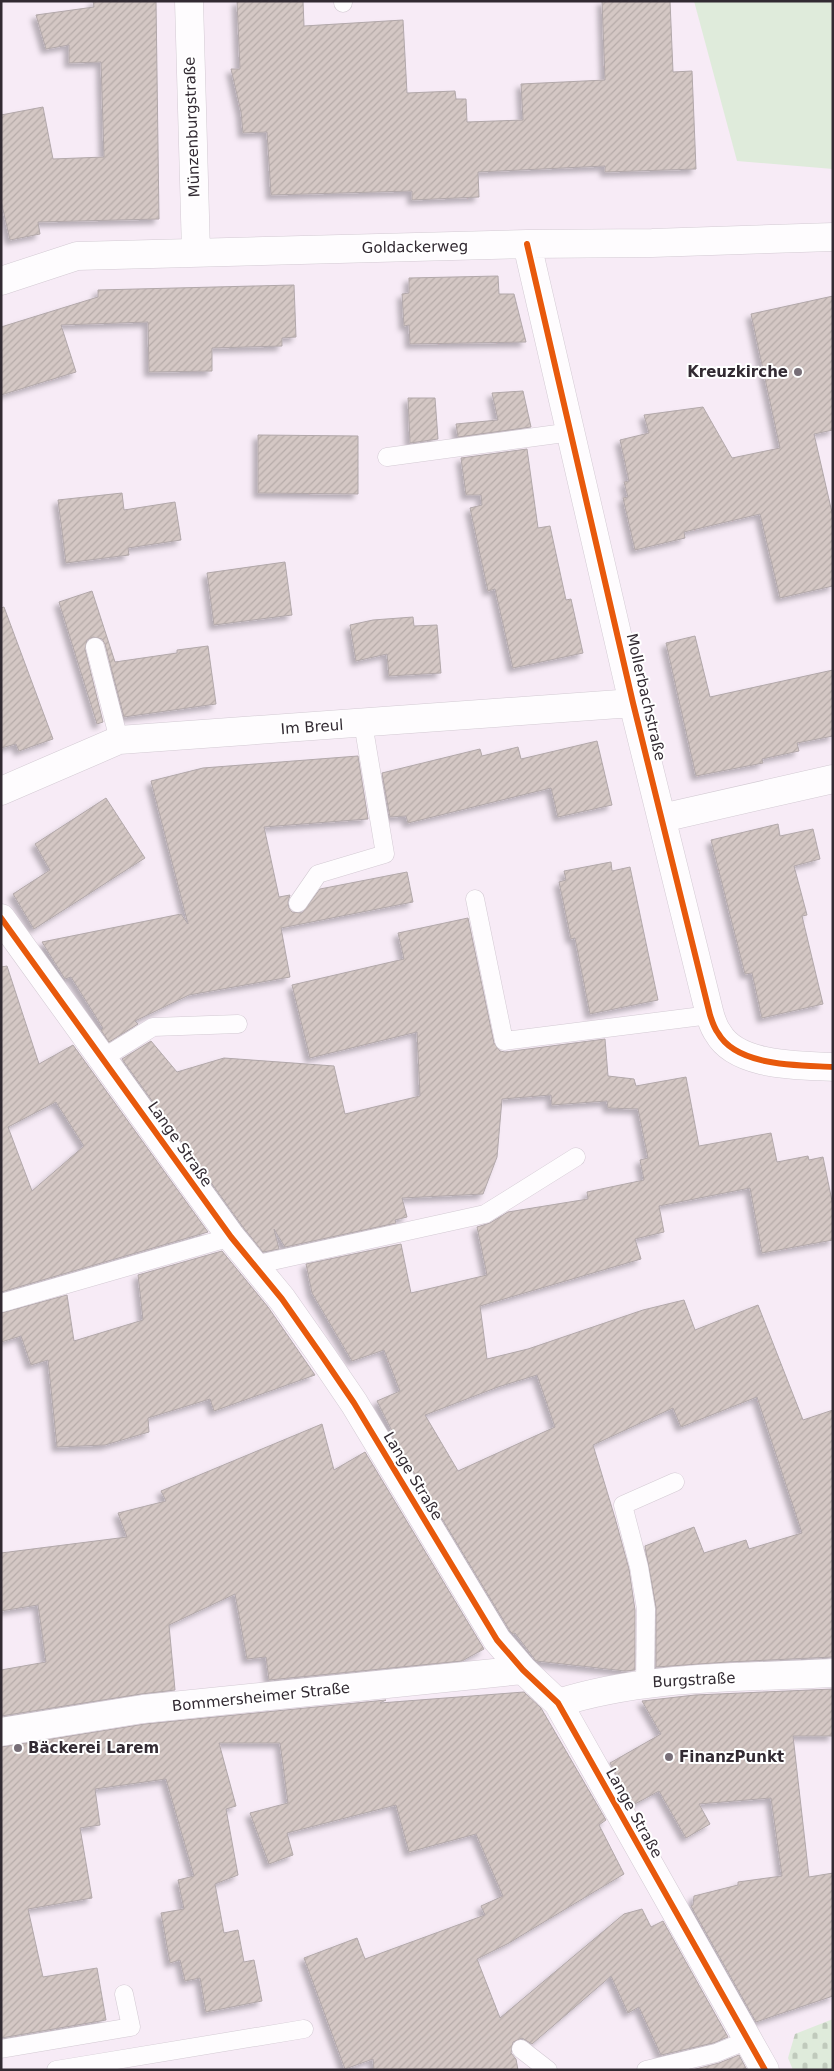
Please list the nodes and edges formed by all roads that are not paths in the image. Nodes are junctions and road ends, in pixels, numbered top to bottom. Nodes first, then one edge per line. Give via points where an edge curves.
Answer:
1 (189, 1) edge
2 (833, 237) edge
3 (527, 244) junction
4 (196, 252) junction
5 (1, 281) edge
6 (572, 432) junction
7 (388, 458) dead end
8 (95, 647) dead end
9 (633, 703) junction
10 (363, 723) junction
11 (119, 740) junction
12 (833, 779) edge
13 (1, 792) edge
14 (662, 818) junction
15 (475, 898) dead end
16 (298, 903) dead end
17 (1, 918) edge
18 (710, 1015) junction
19 (238, 1024) dead end
20 (103, 1058) junction
21 (833, 1067) edge
22 (576, 1156) dead end
23 (230, 1237) junction
24 (254, 1265) junction
25 (1, 1303) edge
26 (676, 1482) dead end
27 (523, 1670) junction
28 (833, 1673) edge
29 (645, 1683) junction
30 (558, 1703) junction
31 (1, 1732) edge
32 (124, 1994) dead end
33 (304, 2029) dead end
34 (748, 2040) junction
35 (1, 2049) edge
36 (522, 2049) dead end
37 (56, 2070) edge
38 (548, 2070) edge
39 (646, 2070) edge
40 (765, 2070) edge

1 - 4 street, Münzenburgstraße
2 - 3 street, Goldackerweg
3 - 4 street, Goldackerweg
3 - 6 street, Mollerbachstraße
4 - 5 street, Goldackerweg via 77,256
6 - 7 lane
6 - 9 street, Mollerbachstraße
8 - 11 lane
9 - 10 street, Im Breul
9 - 14 street, Mollerbachstraße
10 - 11 street, Im Breul
10 - 16 lane via 385,854 318,874
11 - 13 street, Im Breul
12 - 14 street
14 - 18 street, Mollerbachstraße
15 - 18 lane via 504,1041
17 - 20 street, Lange Straße
18 - 21 street, Mollerbachstraße via 718,1035 748,1055 770,1063
19 - 20 lane via 153,1027
20 - 23 street, Lange Straße
22 - 24 lane via 485,1214
23 - 24 street, Lange Straße
23 - 25 lane
24 - 27 street, Lange Straße via 282,1299 354,1403 496,1640
26 - 29 lane via 623,1505 646,1609
27 - 30 street, Lange Straße
27 - 31 street, Bommersheimer Straße via 143,1709
28 - 29 street, Burgstraße
29 - 30 street, Burgstraße
30 - 34 street, Lange Straße
32 - 35 lane via 131,2027
33 - 37 lane
34 - 39 lane via 716,2053
34 - 40 street, Lange Straße
36 - 38 lane

